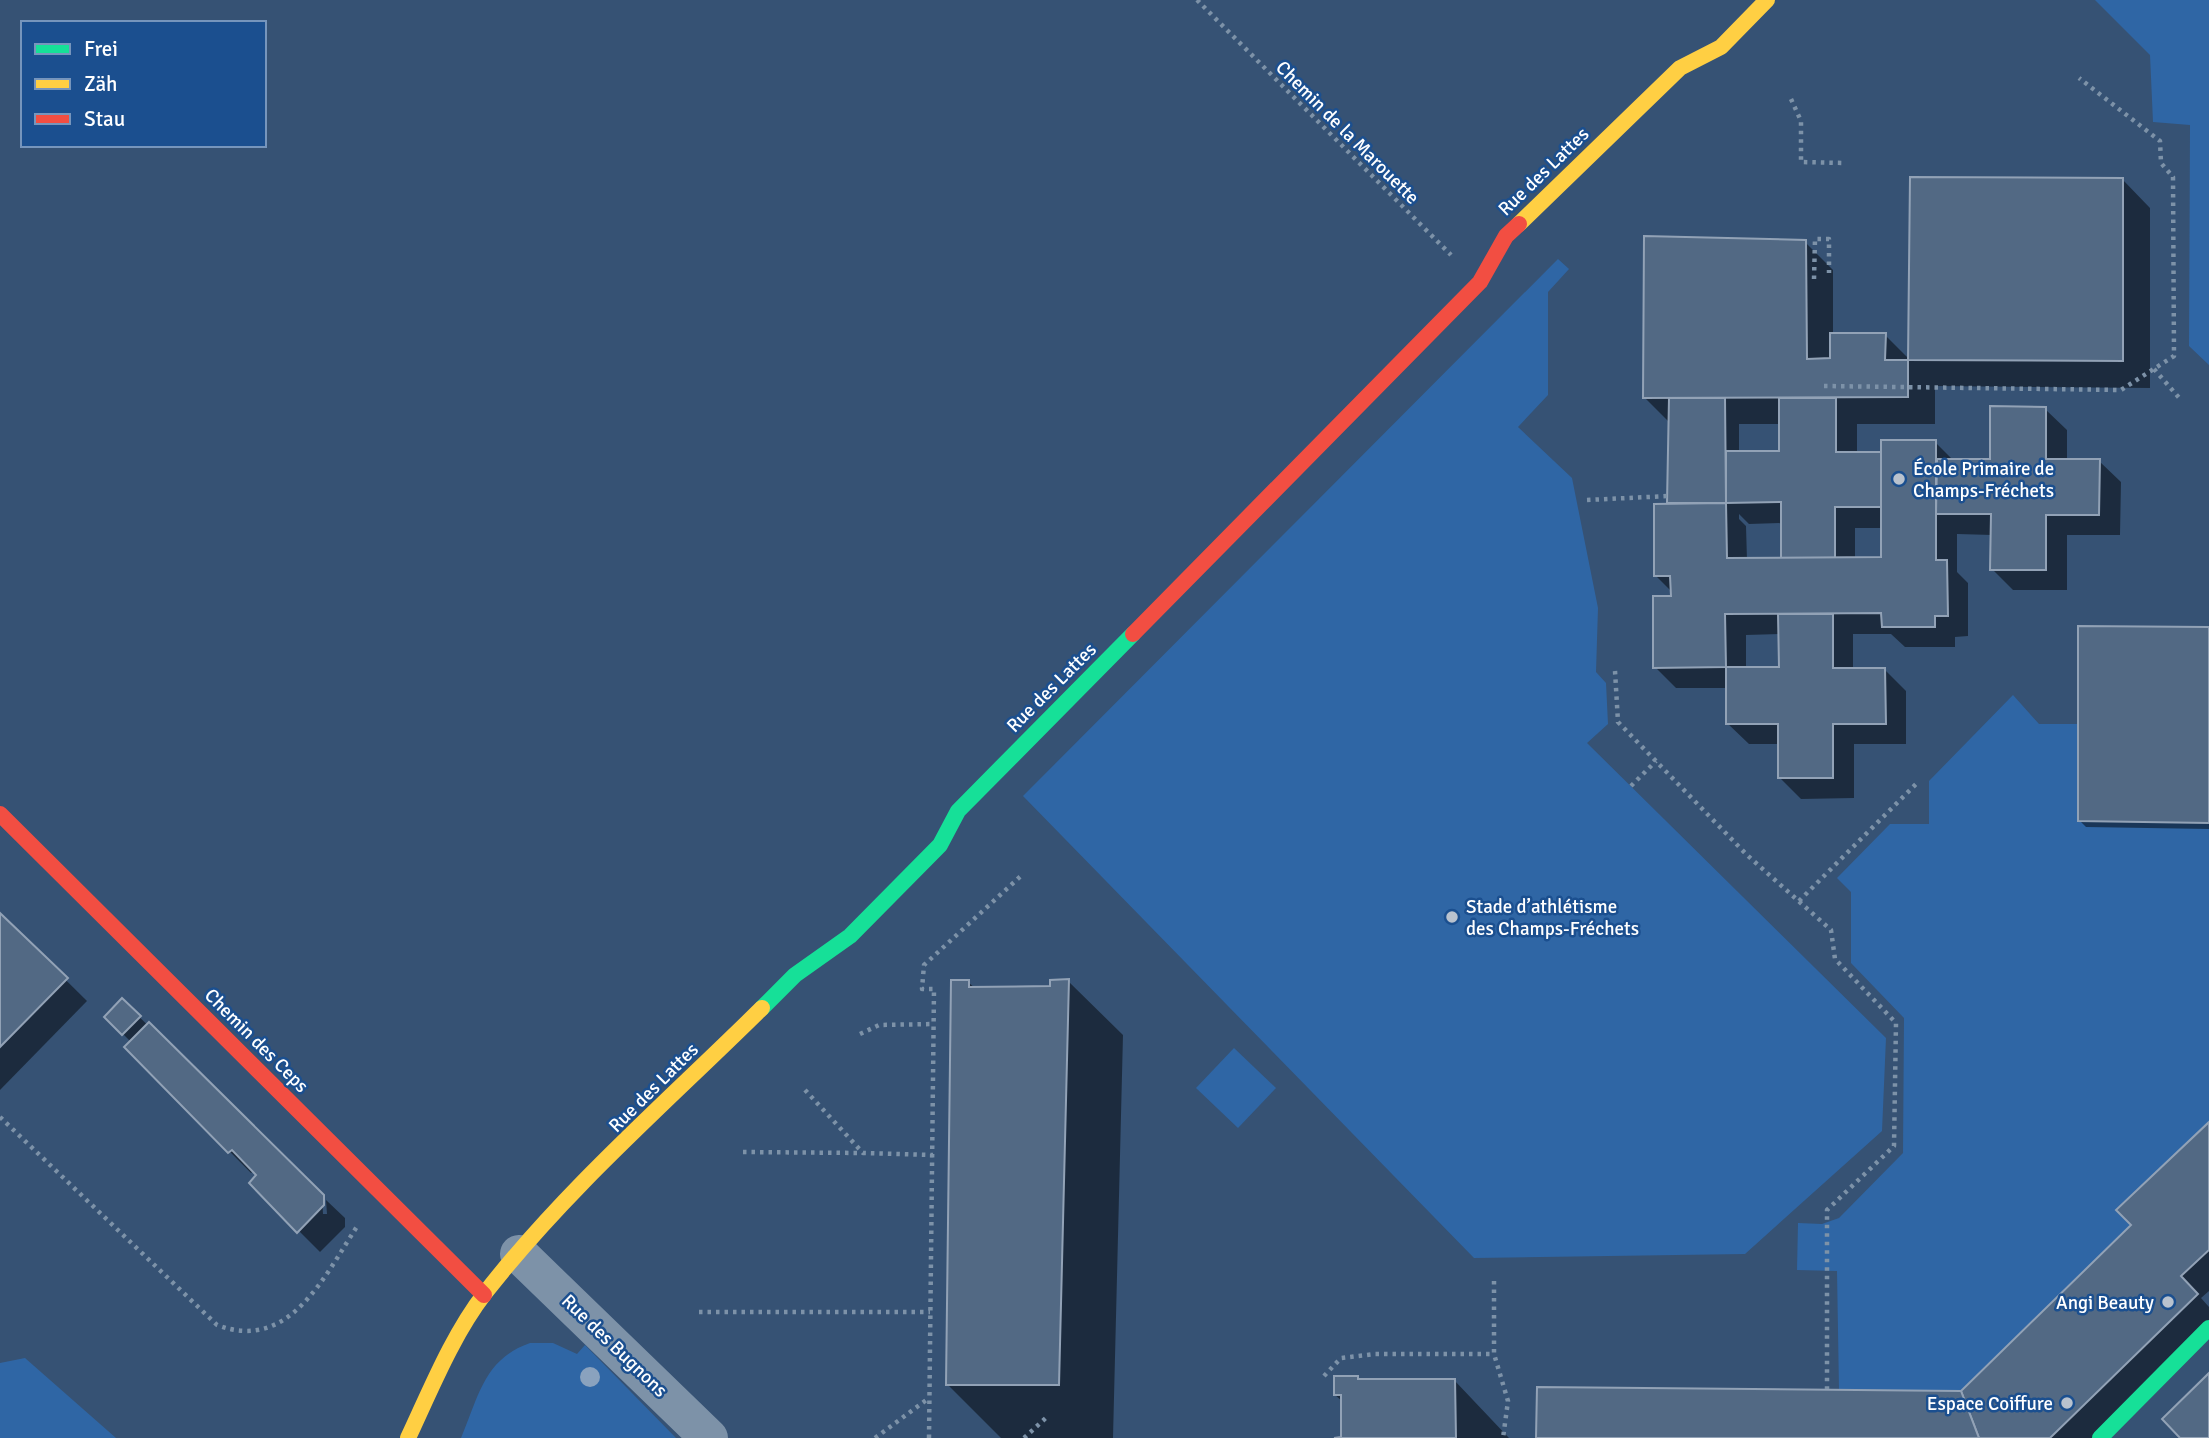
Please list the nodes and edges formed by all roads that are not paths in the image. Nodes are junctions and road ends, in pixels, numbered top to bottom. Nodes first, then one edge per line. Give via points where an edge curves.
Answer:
1 (1767, 0) edge
2 (0, 814) edge
3 (519, 1254) junction
4 (484, 1295) junction
5 (2209, 1328) edge
6 (408, 1438) edge
7 (709, 1438) edge
8 (2100, 1438) edge

1 - 3 street, Rue des Lattes via 1721,47 1680,68 1506,236 1480,282 958,811 940,845 850,936 795,975
2 - 4 street, Chemin des Ceps
3 - 4 street, Rue des Lattes
3 - 7 street, Rue des Bugnons
4 - 6 street, Rue des Lattes via 449,1353
5 - 8 street

